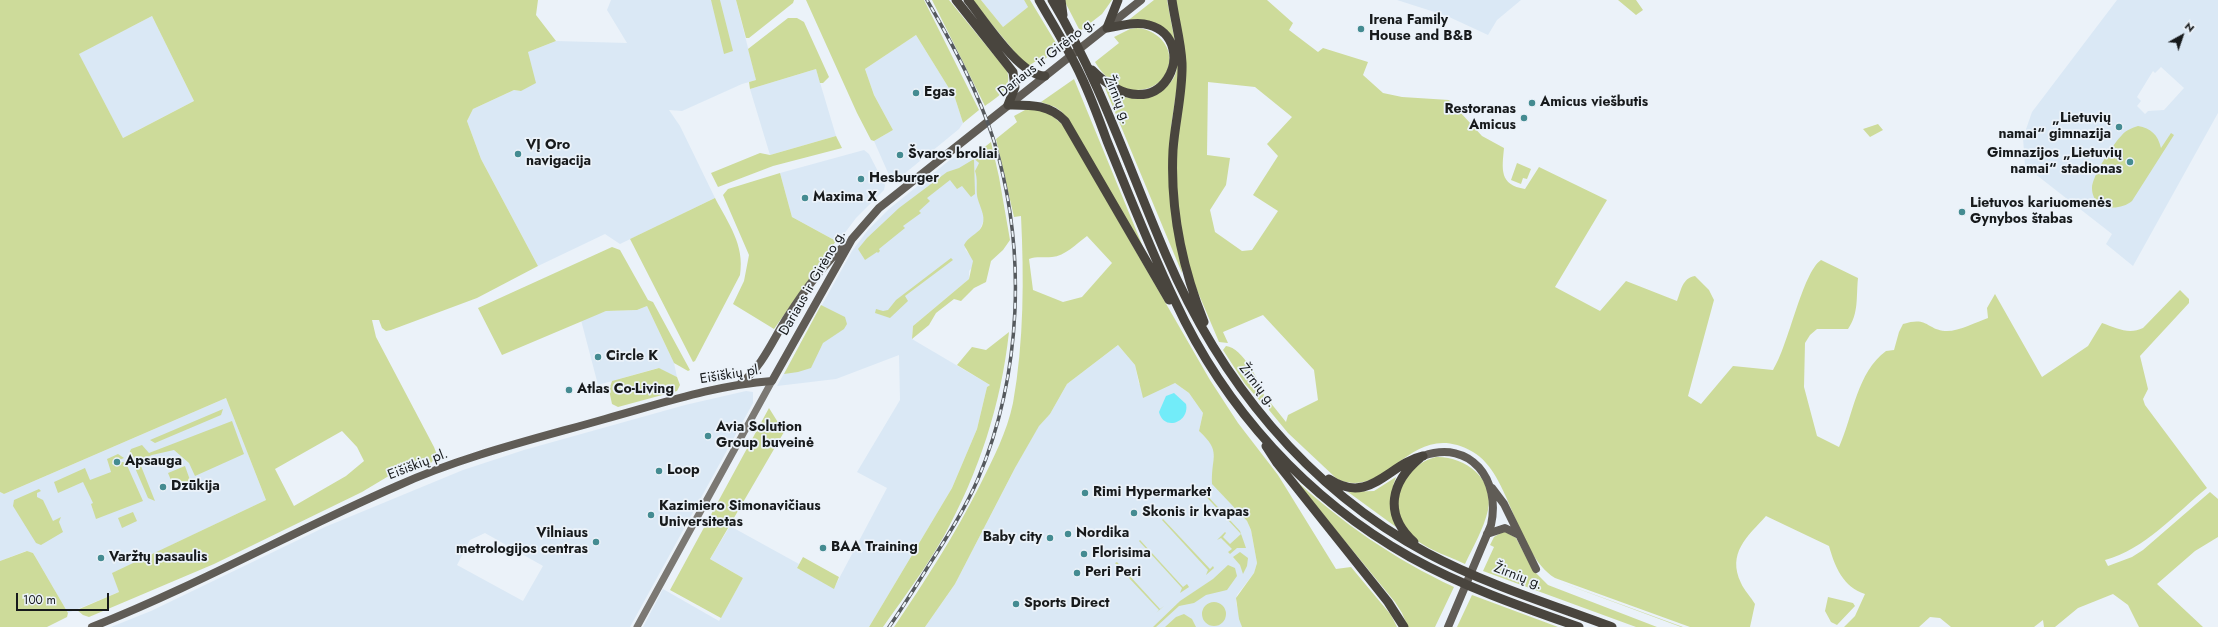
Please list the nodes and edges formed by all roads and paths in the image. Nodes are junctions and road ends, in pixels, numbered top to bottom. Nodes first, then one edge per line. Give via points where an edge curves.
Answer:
1 (956, 0) edge
2 (968, 0) edge
3 (1039, 0) edge
4 (1052, 0) edge
5 (1060, 0) edge
6 (1118, 0) edge
7 (1141, 0) edge
8 (1172, 0) edge
9 (1065, 22) junction
10 (1107, 28) junction
11 (1088, 66) junction
12 (1045, 76) junction
13 (1008, 105) junction
14 (852, 239) junction
15 (1190, 331) junction
16 (1214, 350) junction
17 (772, 381) junction
18 (739, 385) junction
19 (1253, 426) junction
20 (1422, 456) junction
21 (1312, 468) junction
22 (1491, 487) junction
23 (1487, 534) junction
24 (1519, 535) junction
25 (1426, 552) junction
26 (1536, 568) dead end
27 (1454, 609) junction
28 (92, 627) edge
29 (637, 627) edge
30 (1404, 627) edge
31 (1442, 627) edge
32 (1448, 627) edge
33 (1579, 627) edge
34 (1612, 627) edge

1 - 13 highway via 1013,72 1015,87
2 - 12 highway via 1018,62 1036,75
3 - 15 highway, Žirnių g. via 1082,77 1155,256
4 - 9 highway, Žirnių g.
5 - 9 highway
6 - 10 highway
7 - 10 main road, Dariaus ir Girėno g.
8 - 16 highway via 1182,63 1173,150 1174,206 1181,248 1192,289
9 - 11 highway, Žirnių g.
10 - 11 highway via 1139,24 1150,25 1159,30 1169,42 1174,56 1169,77 1166,83 1154,92 1130,94 1112,88
10 - 12 main road, Dariaus ir Girėno g.
11 - 16 highway, Žirnių g. via 1166,256 1189,306
12 - 13 main road, Dariaus ir Girėno g.
13 - 14 main road, Dariaus ir Girėno g. via 879,208
13 - 15 highway via 1045,107 1064,121 1170,303
14 - 17 main road, Dariaus ir Girėno g.
14 - 18 main road via 830,258 789,315 757,369
15 - 19 highway, Žirnių g. via 1217,379
16 - 21 highway, Žirnių g. via 1257,410
17 - 18 main road, Eišiškių pl.
17 - 29 main road, Dariaus ir Girėno g.
18 - 28 main road, Eišiškių pl. via 694,394 433,471 334,515 153,603
19 - 30 highway via 1277,464 1388,602
19 - 33 highway, Žirnių g. via 1300,476 1338,508 1383,540 1411,557 1480,590
20 - 21 highway via 1404,462 1378,482 1360,488 1339,484
20 - 22 main road via 1444,452 1464,456 1479,467
20 - 25 highway via 1399,482 1394,508 1399,524 1407,536
21 - 25 highway, Žirnių g. via 1367,516
22 - 23 main road via 1494,510
22 - 24 main road via 1504,504
23 - 24 main road via 1505,528
23 - 27 main road
24 - 26 main road
25 - 34 highway, Žirnių g. via 1484,580
27 - 31 main road
27 - 32 main road

